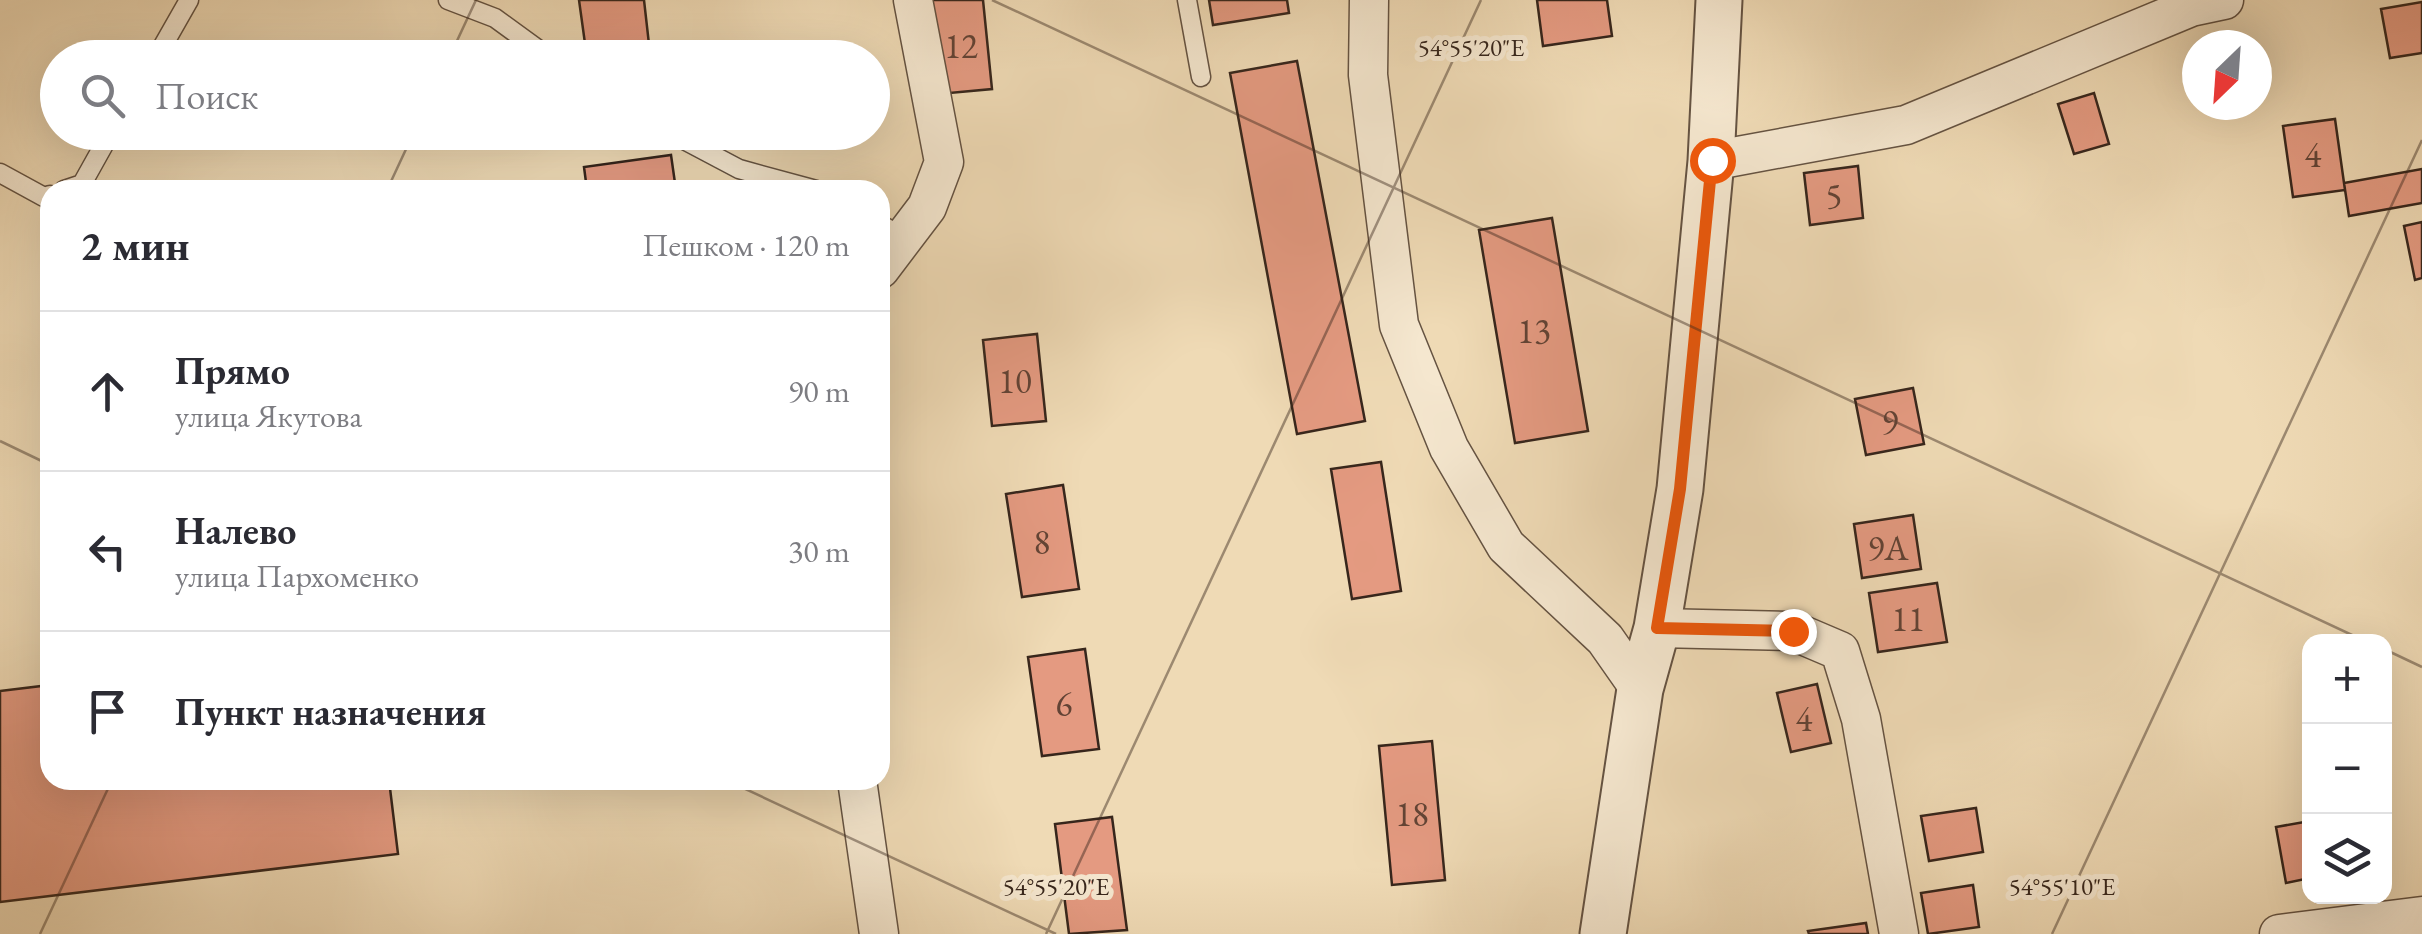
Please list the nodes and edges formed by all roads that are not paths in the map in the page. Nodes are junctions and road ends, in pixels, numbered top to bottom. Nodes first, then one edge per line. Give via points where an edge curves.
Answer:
1 (189, 0) edge
2 (448, 0) edge
3 (913, 0) edge
4 (1187, 0) edge
5 (1369, 0) edge
6 (1719, 0) edge
7 (2224, 0) edge
8 (166, 40) edge
9 (525, 40) edge
10 (1200, 77) dead end
11 (101, 150) edge
12 (703, 150) edge
13 (1712, 160) junction
14 (739, 169) junction
15 (0, 173) edge
16 (84, 180) edge
17 (742, 180) edge
18 (779, 180) edge
19 (40, 195) edge
20 (892, 231) edge
21 (1657, 628) junction
22 (1640, 689) junction
23 (858, 790) edge
24 (2422, 916) edge
25 (878, 934) edge
26 (1603, 934) edge
27 (1899, 934) edge
28 (2279, 934) edge

1 - 8 lane
2 - 9 lane via 495,18
3 - 20 street via 944,162 927,207
4 - 10 lane
5 - 22 street via 1368,75 1398,324 1449,448 1506,546 1605,640
6 - 13 street
7 - 13 street via 1906,125
11 - 16 lane
12 - 14 lane
13 - 21 street via 1680,489
14 - 17 lane
14 - 18 lane
15 - 19 lane
21 - 22 street
21 - 27 street via 1793,631 1840,651 1862,719
22 - 26 street
23 - 25 street
24 - 28 street

